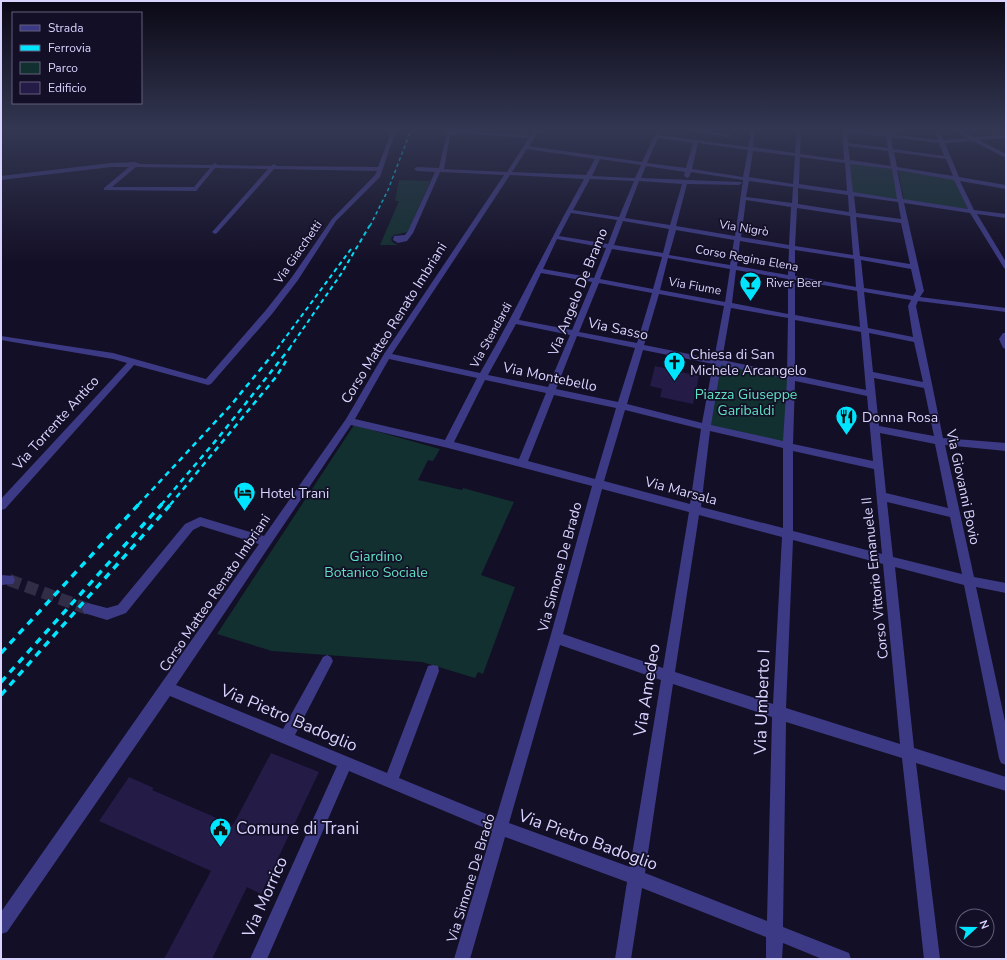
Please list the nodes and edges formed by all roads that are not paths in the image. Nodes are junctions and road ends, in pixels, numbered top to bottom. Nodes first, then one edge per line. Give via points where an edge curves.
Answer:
1 (508, 174) edge
2 (25, 175) edge
3 (123, 175) edge
4 (207, 175) edge
5 (266, 175) edge
6 (379, 175) edge
7 (437, 175) edge
8 (530, 175) edge
9 (639, 175) edge
10 (687, 175) edge
11 (714, 175) edge
12 (747, 175) edge
13 (797, 175) edge
14 (848, 175) edge
15 (896, 175) edge
16 (942, 175) edge
17 (589, 177) junction
18 (957, 177) junction
19 (1, 178) edge
20 (637, 180) junction
21 (746, 181) junction
22 (685, 182) junction
23 (796, 185) junction
24 (1006, 187) edge
25 (850, 193) junction
26 (744, 198) junction
27 (900, 201) junction
28 (794, 206) junction
29 (570, 211) junction
30 (973, 211) junction
31 (852, 214) junction
32 (1006, 216) edge
33 (621, 219) junction
34 (905, 222) junction
35 (674, 227) junction
36 (215, 232) dead end
37 (406, 237) dead end
38 (555, 237) junction
39 (738, 238) junction
40 (610, 246) junction
41 (792, 247) junction
42 (665, 256) junction
43 (856, 257) junction
44 (914, 267) junction
45 (1006, 267) edge
46 (734, 268) junction
47 (539, 270) junction
48 (793, 278) junction
49 (596, 281) junction
50 (861, 290) junction
51 (656, 292) junction
52 (916, 299) junction
53 (728, 304) junction
54 (1003, 310) edge
55 (793, 316) junction
56 (514, 321) junction
57 (1006, 321) edge
58 (864, 330) junction
59 (574, 333) junction
60 (1006, 335) edge
61 (1, 338) edge
62 (918, 340) junction
63 (1006, 346) edge
64 (640, 347) junction
65 (387, 356) junction
66 (134, 361) junction
67 (717, 362) junction
68 (868, 374) junction
69 (482, 377) junction
70 (791, 377) junction
71 (208, 382) joint
72 (927, 386) junction
73 (551, 392) junction
74 (870, 394) junction
75 (622, 406) junction
76 (349, 421) junction
77 (706, 427) junction
78 (874, 428) junction
79 (940, 441) junction
80 (448, 444) junction
81 (788, 446) junction
82 (1006, 447) edge
83 (522, 463) junction
84 (878, 466) junction
85 (598, 484) junction
86 (881, 496) junction
87 (1, 506) edge
88 (695, 509) junction
89 (955, 514) junction
90 (788, 533) junction
91 (267, 542) junction
92 (889, 561) junction
93 (969, 581) junction
94 (1006, 588) edge
95 (88, 609) tunnel mouth
96 (556, 638) junction
97 (327, 661) dead end
98 (433, 670) dead end
99 (668, 675) junction
100 (167, 688) junction
101 (779, 713) junction
102 (286, 737) junction
103 (908, 753) junction
104 (1006, 758) edge
105 (346, 762) junction
106 (390, 781) junction
107 (1006, 784) edge
108 (502, 828) junction
109 (635, 877) junction
110 (1, 926) edge
111 (776, 931) junction
112 (258, 959) edge
113 (462, 959) edge
114 (623, 959) edge
115 (774, 959) edge
116 (843, 959) edge
117 (932, 959) edge

1 - 65 street, Corso Matteo Renato Imbriani
2 - 19 street
3 - 4 street via 106,189 196,189
5 - 36 street
6 - 71 street, Via Giacchetti via 334,220 269,312
7 - 37 street via 411,232
8 - 17 street
9 - 20 street, Via Angelo De Bramo
10 - 22 street, Via Simone De Brado
11 - 21 street
12 - 21 street
13 - 23 street
14 - 25 street, Corso Vittorio Emanuele II
15 - 27 street, Via Giovanni Bovio
16 - 18 street
17 - 20 street
17 - 29 street, Via Stendardi
18 - 24 street
18 - 30 street
20 - 22 street
20 - 33 street, Via Angelo De Bramo
21 - 22 street
21 - 23 street
21 - 26 street
22 - 35 street, Via Simone De Brado
23 - 25 street
23 - 28 street
25 - 27 street
25 - 31 street, Corso Vittorio Emanuele II
26 - 28 street
26 - 39 street
27 - 30 street
27 - 34 street, Via Giovanni Bovio
28 - 31 street
28 - 41 street
29 - 33 street, Via Nigrò
29 - 38 street, Via Stendardi
30 - 32 street
30 - 45 street via 985,236
31 - 34 street
31 - 43 street, Corso Vittorio Emanuele II
33 - 35 street, Via Nigrò
33 - 40 street, Via Angelo De Bramo
34 - 44 street, Via Giovanni Bovio
35 - 39 street, Via Nigrò
35 - 42 street, Via Simone De Brado
38 - 40 street, Corso Regina Elena
38 - 47 street, Via Stendardi
39 - 41 street, Via Nigrò
39 - 46 street
40 - 42 street, Corso Regina Elena
40 - 49 street, Via Angelo De Bramo
41 - 43 street, Via Nigrò
41 - 48 street
42 - 46 street, Corso Regina Elena
42 - 51 street, Via Simone De Brado
43 - 44 street, Via Nigrò
43 - 50 street, Corso Vittorio Emanuele II
44 - 52 street, Via Giovanni Bovio via 920,291
46 - 48 street, Corso Regina Elena
46 - 53 street
47 - 49 street, Via Fiume
47 - 56 street, Via Stendardi
48 - 50 street, Corso Regina Elena
48 - 55 street
49 - 51 street, Via Fiume
49 - 59 street, Via Angelo De Bramo
50 - 52 street, Corso Regina Elena
50 - 58 street, Corso Vittorio Emanuele II
51 - 53 street, Via Fiume
51 - 64 street, Via Simone De Brado
52 - 54 street, Corso Regina Elena
52 - 62 street, Via Giovanni Bovio via 912,306
53 - 55 street, Via Fiume
53 - 67 street
54 - 57 street
55 - 58 street, Via Fiume
55 - 70 street
56 - 59 street, Via Sasso
56 - 69 street, Via Stendardi
58 - 62 street, Via Fiume
58 - 68 street, Corso Vittorio Emanuele II
59 - 64 street, Via Sasso
59 - 73 street, Via Angelo De Bramo
60 - 63 street via 1003,339
61 - 66 street, Via Torrente Antico
62 - 72 street, Via Giovanni Bovio
64 - 67 street, Via Sasso
64 - 75 street, Via Simone De Brado
65 - 69 street, Via Montebello
65 - 76 street, Corso Matteo Renato Imbriani
66 - 71 street, Via Torrente Antico
66 - 87 street, Via Torrente Antico
67 - 70 street
67 - 77 street
68 - 72 street
68 - 74 street, Corso Vittorio Emanuele II
69 - 73 street, Via Montebello
69 - 80 street, Via Stendardi
70 - 74 street
70 - 81 street
72 - 79 street, Via Giovanni Bovio
73 - 75 street, Via Montebello
73 - 83 street, Via Angelo De Bramo
74 - 78 street, Corso Vittorio Emanuele II
75 - 77 street, Via Montebello
75 - 85 street, Via Simone De Brado
76 - 80 street, Via Marsala
76 - 91 street, Corso Matteo Renato Imbriani
77 - 81 street
77 - 88 street, Via Amedeo
78 - 79 street
78 - 84 street, Corso Vittorio Emanuele II
79 - 82 street
79 - 89 street, Via Giovanni Bovio
80 - 83 street, Via Marsala
81 - 84 street
81 - 90 street, Via Umberto I
83 - 85 street, Via Marsala
84 - 86 street, Corso Vittorio Emanuele II
85 - 88 street, Via Marsala
85 - 96 street, Via Simone De Brado
86 - 89 street
86 - 92 street, Corso Vittorio Emanuele II
88 - 90 street, Via Marsala
88 - 99 street, Via Amedeo
89 - 93 street, Via Giovanni Bovio
90 - 92 street, Via Marsala
90 - 101 street, Via Umberto I
91 - 95 street via 200,521 194,523 122,609 107,614
91 - 100 street, Corso Matteo Renato Imbriani
92 - 93 street, Via Marsala
92 - 103 street, Corso Vittorio Emanuele II
93 - 94 street, Via Marsala
93 - 104 street, Via Giovanni Bovio
96 - 99 street
96 - 108 street, Via Simone De Brado
97 - 102 street
98 - 106 street
99 - 101 street
99 - 109 street, Via Amedeo
100 - 102 street, Via Pietro Badoglio
100 - 110 street, Corso Matteo Renato Imbriani
101 - 103 street
101 - 111 street, Via Umberto I
102 - 105 street, Via Pietro Badoglio
103 - 107 street
103 - 117 street, Corso Vittorio Emanuele II
105 - 106 street, Via Pietro Badoglio
105 - 112 street, Via Morrico
106 - 108 street, Via Pietro Badoglio
108 - 109 street, Via Pietro Badoglio
108 - 113 street, Via Simone De Brado
109 - 111 street, Via Pietro Badoglio
109 - 114 street, Via Amedeo
111 - 115 street, Via Umberto I
111 - 116 street, Via Pietro Badoglio

